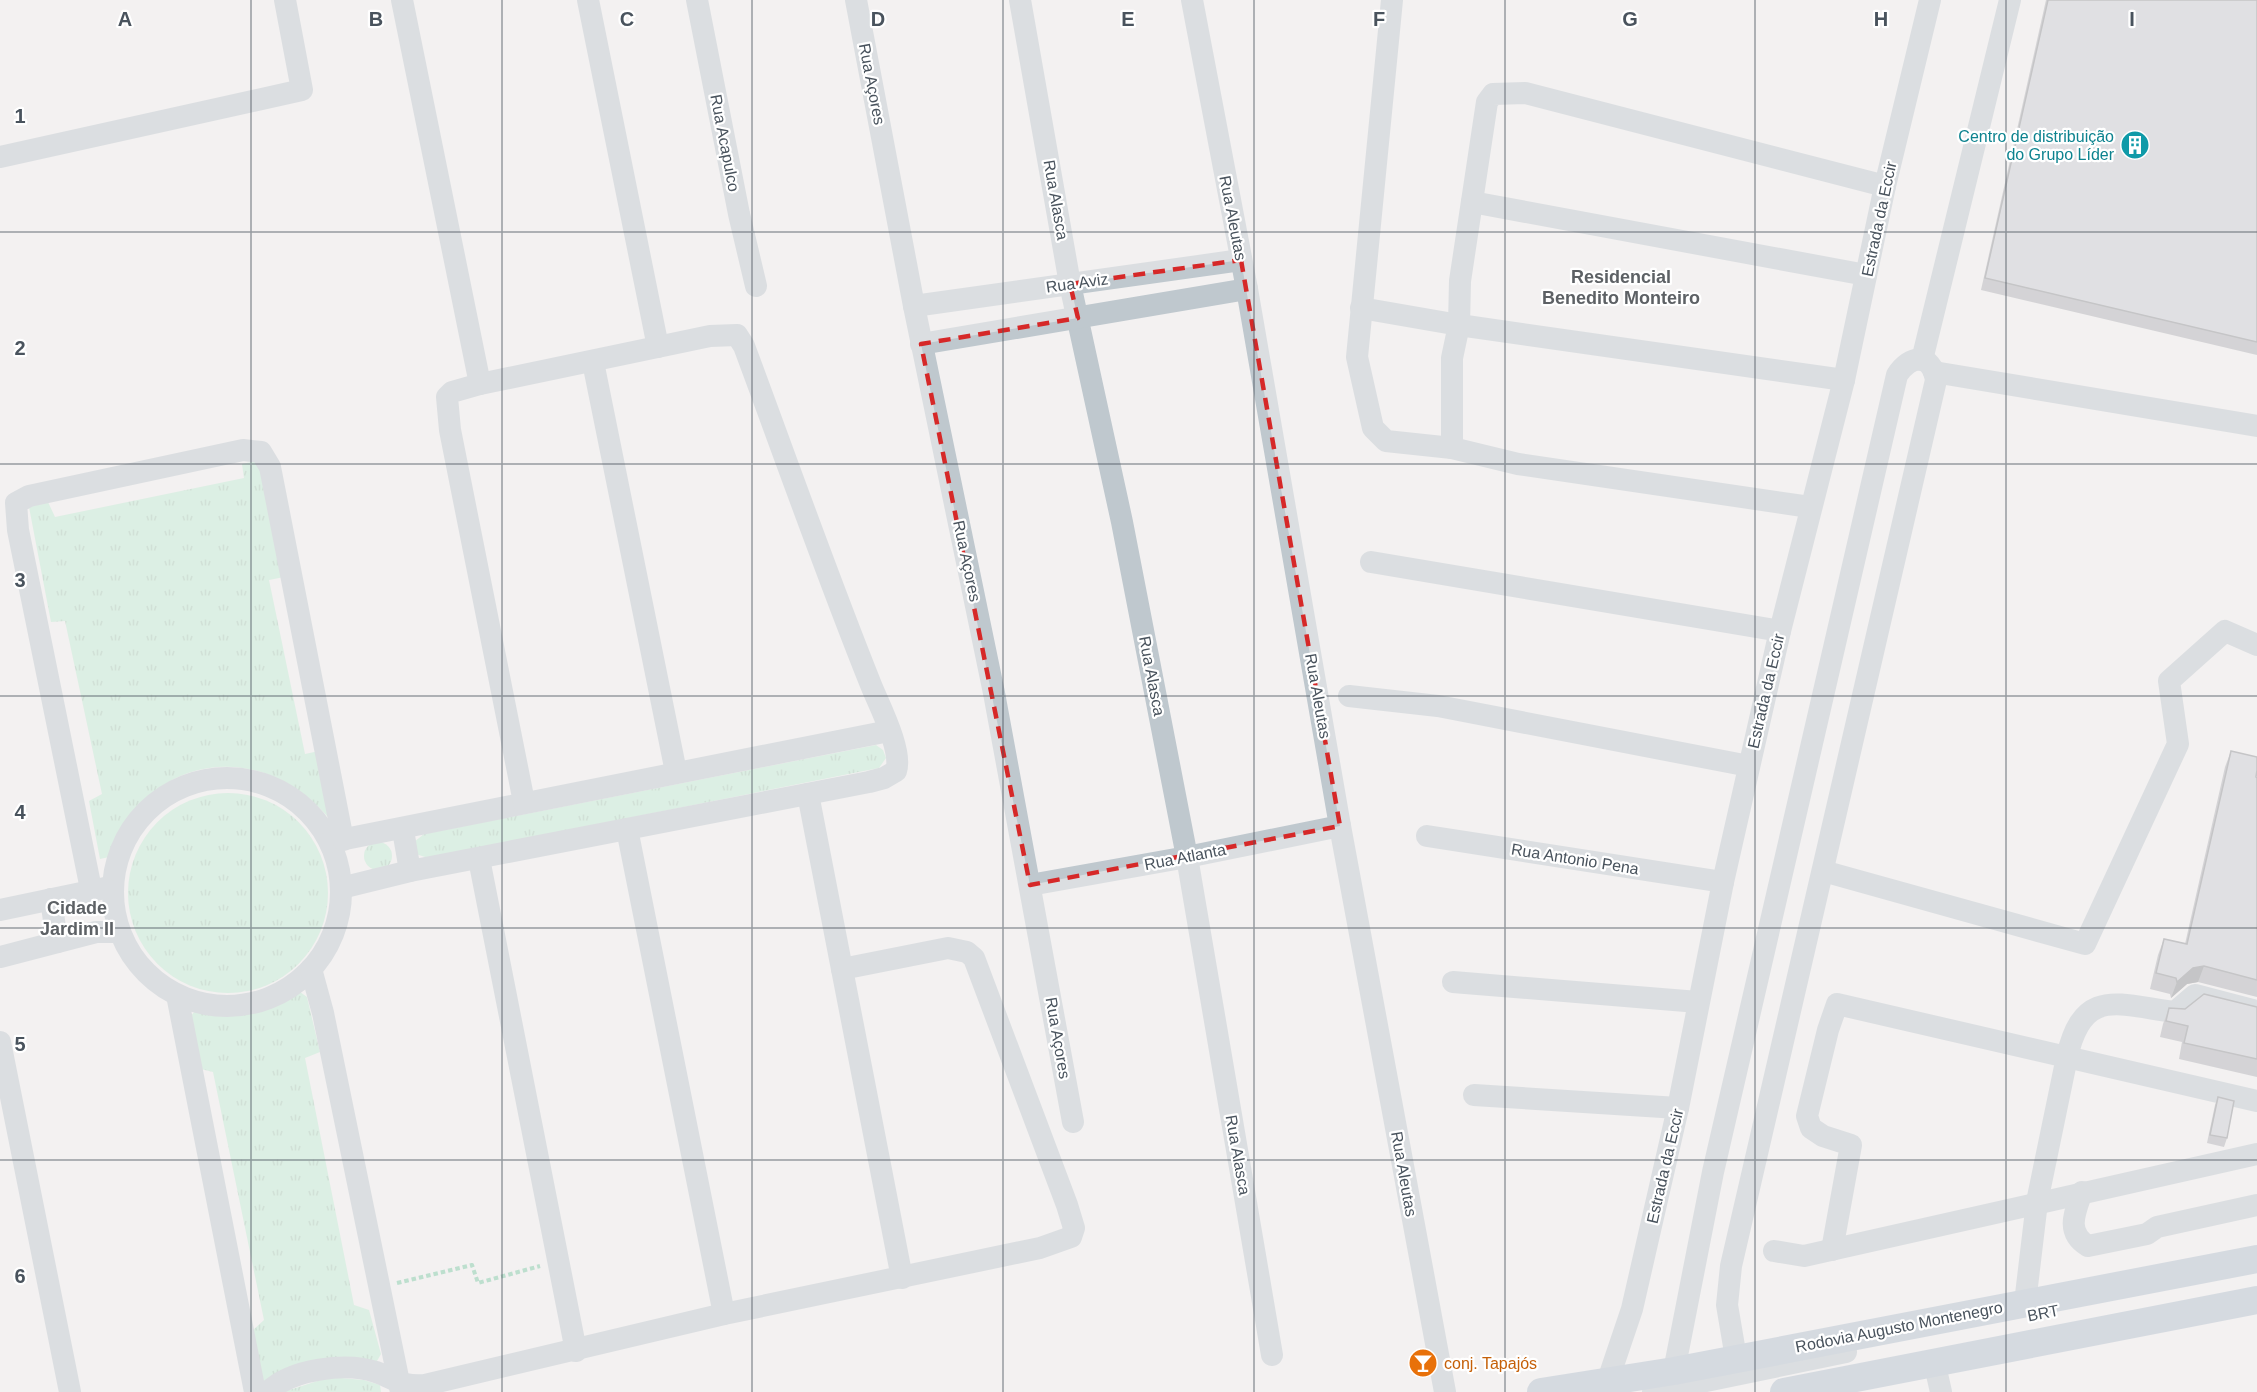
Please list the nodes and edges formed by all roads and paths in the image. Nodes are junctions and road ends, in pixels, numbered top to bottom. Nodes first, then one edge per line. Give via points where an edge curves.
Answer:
1 (285, 0) edge
2 (402, 0) edge
3 (588, 0) edge
4 (697, 0) edge
5 (856, 0) edge
6 (1020, 0) edge
7 (1192, 0) edge
8 (1392, 0) edge
9 (1930, 0) edge
10 (2010, 0) edge
11 (0, 158) edge
12 (1885, 186) junction
13 (1472, 202) junction
14 (1241, 260) junction
15 (1866, 275) junction
16 (1070, 284) junction
17 (756, 286) dead end
18 (1247, 289) junction
19 (914, 306) junction
20 (1361, 308) junction
21 (1078, 318) junction
22 (1459, 325) junction
23 (921, 344) junction
24 (658, 347) junction
25 (593, 362) junction
26 (1928, 366) junction
27 (1844, 380) junction
28 (480, 384) junction
29 (2257, 426) edge
30 (1452, 448) junction
31 (1810, 507) junction
32 (1371, 562) dead end
33 (1842, 616) junction
34 (1878, 626) junction
35 (1780, 631) junction
36 (2257, 645) edge
37 (1349, 696) dead end
38 (889, 731) junction
39 (1749, 766) junction
40 (676, 772) junction
41 (808, 794) junction
42 (524, 802) junction
43 (1340, 826) junction
44 (627, 829) junction
45 (403, 830) junction
46 (1427, 836) dead end
47 (336, 841) junction
48 (1187, 857) junction
49 (479, 859) junction
50 (1822, 870) junction
51 (410, 871) junction
52 (1723, 882) junction
53 (1030, 885) junction
54 (102, 888) junction
55 (341, 888) junction
56 (1779, 889) junction
57 (51, 898) junction
58 (1816, 899) junction
59 (0, 910) edge
60 (120, 932) junction
61 (57, 942) junction
62 (0, 957) edge
63 (312, 969) junction
64 (842, 969) junction
65 (1453, 982) dead end
66 (177, 995) junction
67 (1698, 1002) junction
68 (2257, 1011) edge
69 (0, 1042) edge
70 (2067, 1057) junction
71 (1474, 1095) dead end
72 (2257, 1101) edge
73 (1678, 1108) junction
74 (1073, 1122) dead end
75 (2257, 1154) edge
76 (2082, 1192) junction
77 (2037, 1202) junction
78 (2257, 1205) edge
79 (1832, 1250) junction
80 (1774, 1251) dead end
81 (2257, 1259) edge
82 (558, 1261) junction
83 (2257, 1271) edge
84 (902, 1278) junction
85 (379, 1287) junction
86 (2257, 1300) edge
87 (2025, 1303) junction
88 (724, 1314) junction
89 (576, 1351) junction
90 (1272, 1355) dead end
91 (1736, 1358) junction
92 (1934, 1361) junction
93 (1674, 1371) junction
94 (1606, 1383) junction
95 (400, 1388) edge
96 (70, 1392) edge
97 (255, 1392) edge
98 (268, 1392) edge
99 (1445, 1392) edge
100 (1540, 1392) edge
101 (1653, 1392) edge
102 (1784, 1392) edge
103 (1941, 1392) edge

1 - 11 street via 302,90
2 - 28 street
3 - 24 street
4 - 17 street, Rua Acapulco
5 - 19 street, Rua Açores
6 - 16 street, Rua Alasca
7 - 14 street, Rua Aleutas
8 - 20 street
9 - 12 street, Estrada da Eccir
10 - 26 street
12 - 13 street via 1509,91 1493,94 1486,102
12 - 15 street, Estrada da Eccir
13 - 15 street
13 - 22 street via 1460,281
14 - 16 street, Rua Aviz
14 - 18 street, Rua Aleutas
15 - 27 street, Estrada da Eccir
16 - 19 street, Rua Aviz
16 - 21 street, Rua Alasca
18 - 21 street, Rua Aviz
18 - 43 street, Rua Aleutas
19 - 23 street, Rua Açores
20 - 22 street
20 - 30 street via 1357,357 1373,428 1386,441
21 - 23 street, Rua Aviz
21 - 48 street, Rua Alasca
22 - 27 street
22 - 30 street via 1452,358
23 - 53 street, Rua Açores
24 - 25 street
24 - 38 street via 710,336 732,334 741,339
25 - 28 street
25 - 40 street
26 - 29 street
26 - 33 street via 1905,362 1897,375
26 - 34 street via 1936,380
27 - 31 street, Estrada da Eccir
28 - 42 street via 452,392 445,403
30 - 31 street via 1518,464
31 - 35 street, Estrada da Eccir
32 - 35 street
33 - 34 street
33 - 56 street
34 - 50 street
35 - 39 street, Estrada da Eccir
36 - 50 street via 2225,631 2169,681 2178,744 2085,945
37 - 39 street via 1438,706
38 - 40 street
38 - 41 street via 898,762 892,775
39 - 52 street, Estrada da Eccir
40 - 42 street
41 - 44 street
41 - 64 street
42 - 45 street
43 - 48 street, Rua Atlanta
43 - 99 street, Rua Aleutas
44 - 49 street
44 - 88 street
45 - 47 street
45 - 51 street
46 - 52 street, Rua Antonio Pena
47 - 54 street via 285,793 254,780 220,777 187,784 157,800 134,824
47 - 54 street via 270,467 261,452 243,450 16,502 18,530
47 - 55 street
48 - 53 street, Rua Atlanta
48 - 90 street, Rua Alasca
49 - 51 street
49 - 82 street
50 - 58 street
51 - 55 street
52 - 67 street, Estrada da Eccir
53 - 74 street, Rua Açores
54 - 57 street
54 - 60 street
55 - 63 street via 335,927
56 - 58 street
56 - 93 street via 1713,1172
57 - 59 street
57 - 61 street
58 - 91 street via 1731,1266 1727,1305
60 - 61 street via 96,932
60 - 66 street via 143,969
61 - 62 street
63 - 66 street via 289,988 244,1005 205,1004
63 - 85 street
64 - 84 street
64 - 84 street via 948,948 967,951 974,958 1074,1228 1071,1237 1040,1248
65 - 67 street
66 - 97 street
67 - 73 street, Estrada da Eccir
68 - 70 street via 2195,995 2175,1012 2108,1003 2086,1013 2072,1034
69 - 96 street
70 - 72 street
70 - 77 street
70 - 79 street via 1837,1004 1807,1116 1810,1128 1851,1145
71 - 73 street
73 - 94 street, Estrada da Eccir via 1632,1309
75 - 76 street
76 - 77 street
76 - 78 street via 2072,1223 2074,1233 2088,1246
77 - 79 street
77 - 87 street
79 - 80 street via 1804,1256
81 - 87 main road, Rodovia Augusto Montenegro
82 - 85 path via 478,1283 472,1265
82 - 89 street
83 - 101 street, BRT
84 - 88 street
85 - 95 street
86 - 92 main road
87 - 91 main road, Rodovia Augusto Montenegro
88 - 89 street
89 - 95 street
91 - 93 main road, Rodovia Augusto Montenegro
92 - 102 main road
92 - 103 street
93 - 94 main road, Rodovia Augusto Montenegro
94 - 100 main road, Rodovia Augusto Montenegro
95 - 98 street via 377,1372 339,1367 292,1378

